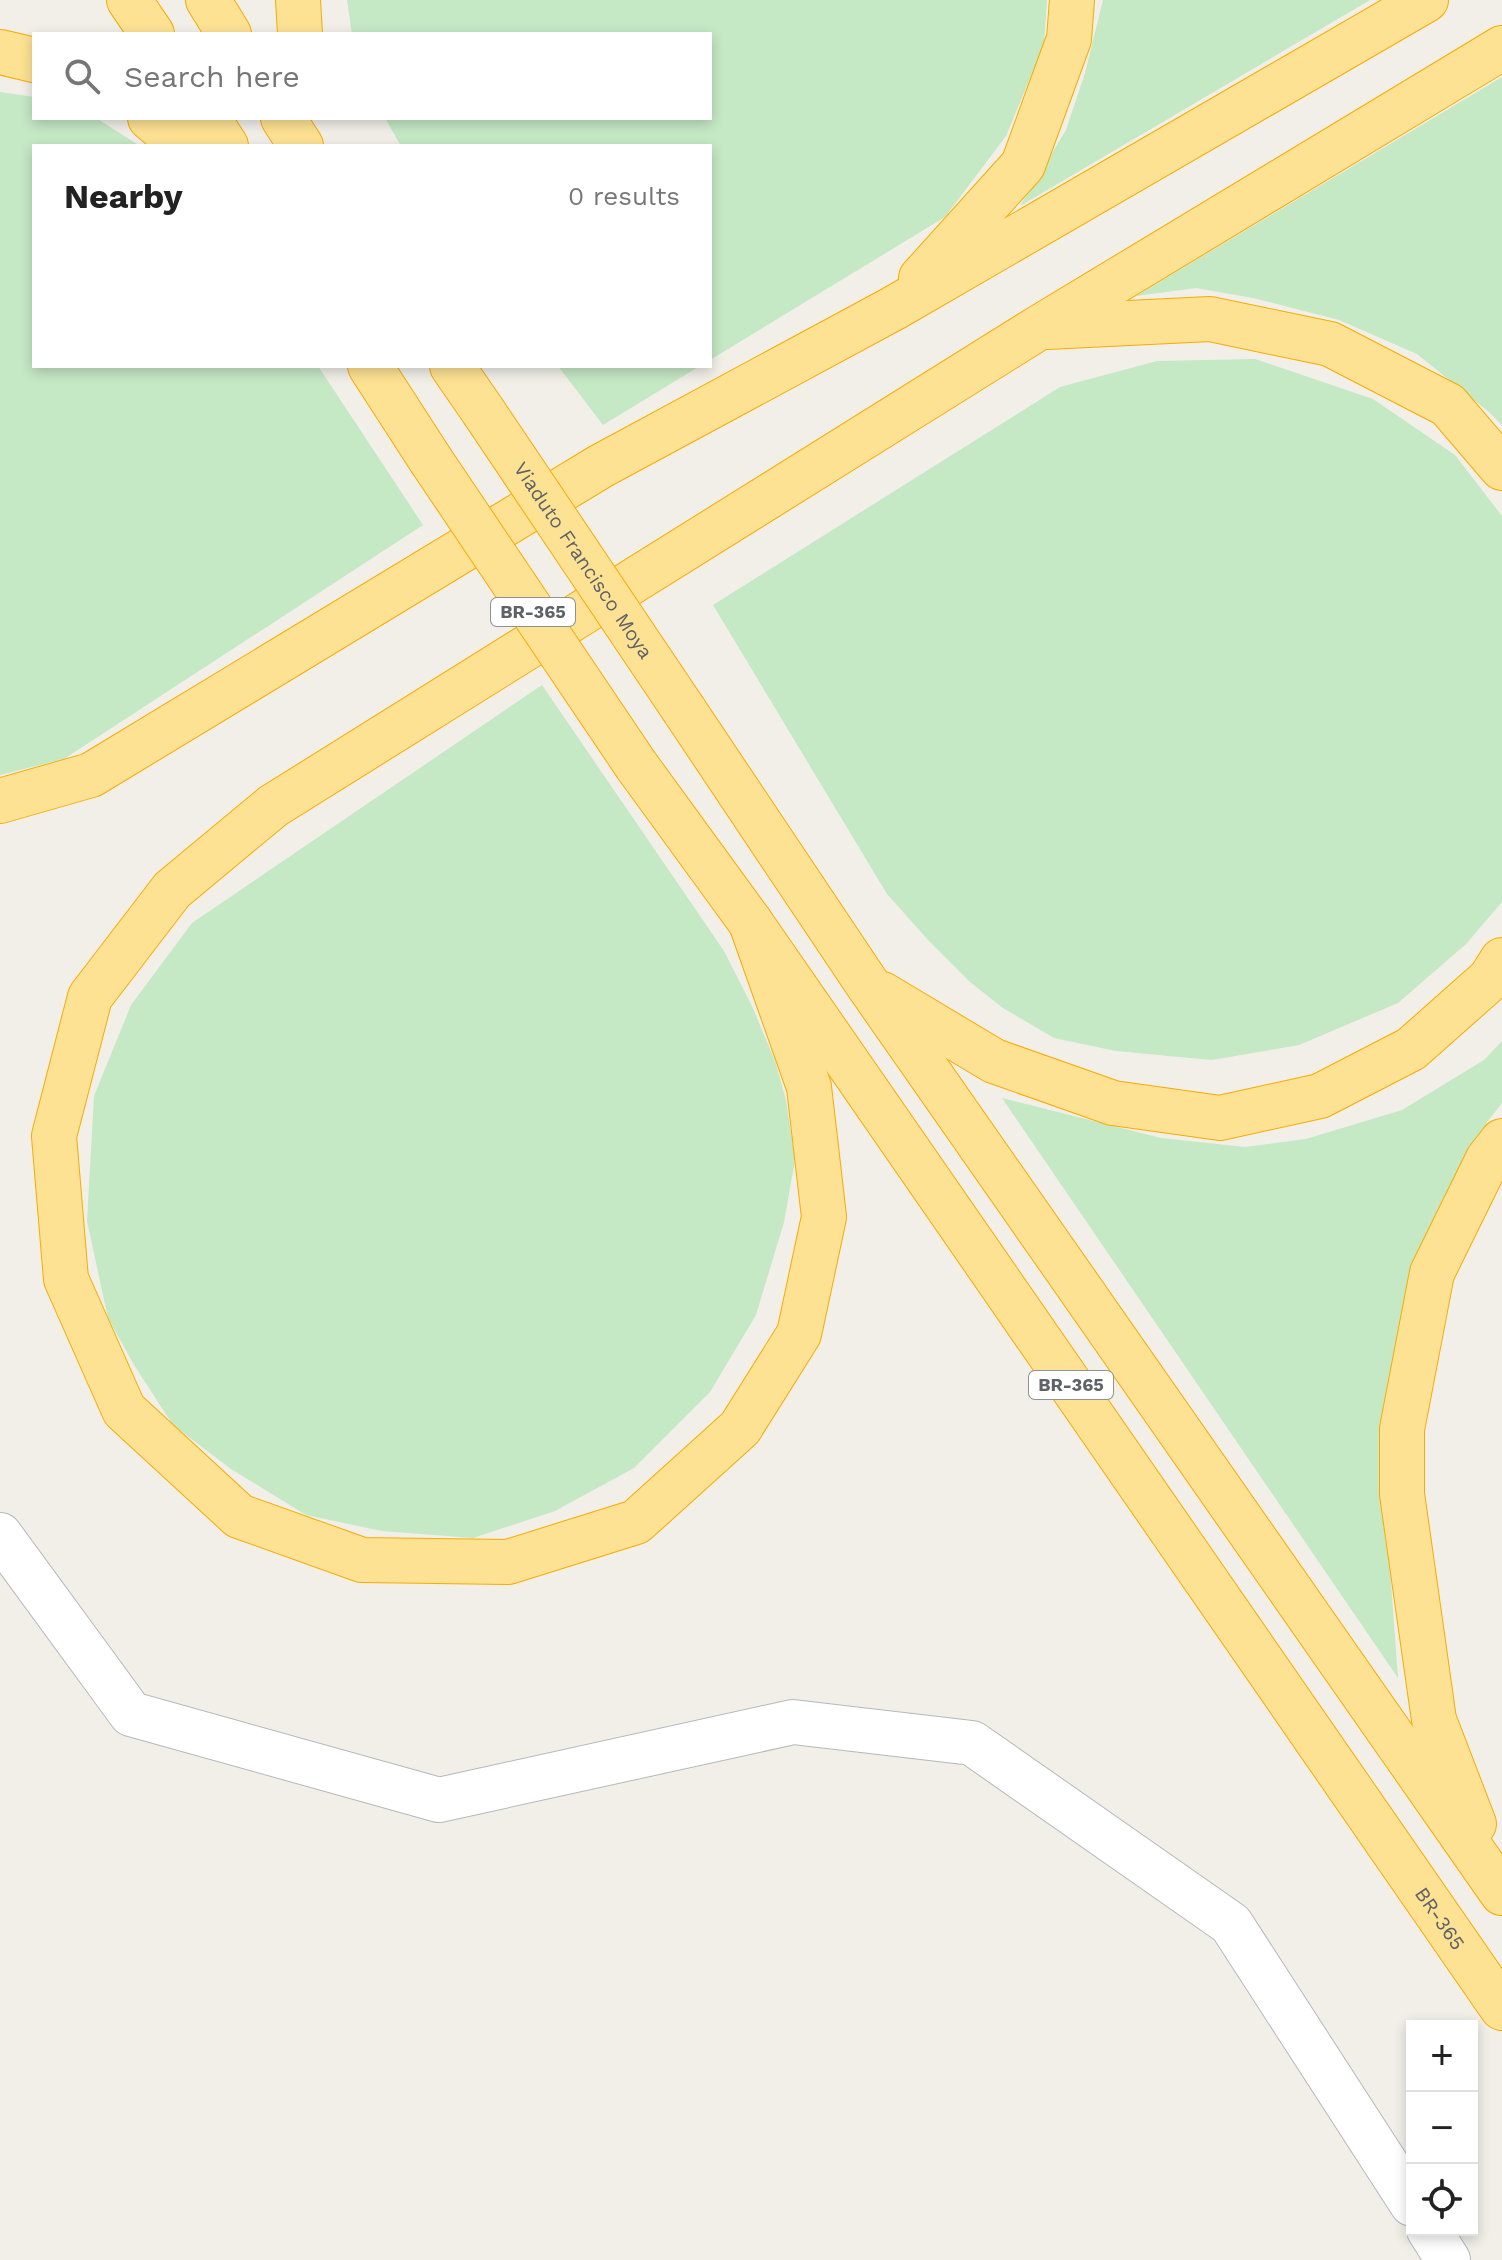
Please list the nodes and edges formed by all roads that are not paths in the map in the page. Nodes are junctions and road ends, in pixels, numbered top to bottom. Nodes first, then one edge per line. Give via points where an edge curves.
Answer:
1 (129, 0) edge
2 (208, 0) edge
3 (298, 0) edge
4 (1072, 0) edge
5 (1426, 0) edge
6 (151, 32) edge
7 (228, 32) edge
8 (300, 32) edge
9 (1502, 48) edge
10 (0, 52) edge
11 (32, 60) edge
12 (152, 120) edge
13 (209, 120) edge
14 (284, 120) edge
15 (311, 120) edge
16 (181, 144) edge
17 (225, 144) edge
18 (300, 144) edge
19 (314, 144) edge
20 (894, 308) junction
21 (1040, 327) junction
22 (371, 368) edge
23 (453, 368) edge
24 (1502, 468) edge
25 (0, 801) edge
26 (751, 923) junction
27 (1502, 960) edge
28 (868, 985) junction
29 (1502, 1141) edge
30 (0, 1535) edge
31 (1500, 1890) edge
32 (1502, 2008) edge
33 (1406, 2195) edge
34 (1433, 2236) edge
35 (1448, 2260) edge

1 - 6 highway
2 - 7 highway
3 - 8 highway
4 - 20 highway via 1069,39 1023,165
5 - 20 highway
9 - 21 highway
10 - 11 highway
12 - 16 highway
13 - 17 highway
14 - 18 highway
15 - 19 highway
20 - 25 highway via 601,466 91,775
21 - 24 highway via 1210,319 1330,344 1448,405
21 - 26 highway via 273,806 172,890 90,997 54,1136 66,1279 124,1410 239,1516 362,1560 508,1562 636,1522 740,1428 799,1334 824,1217 809,1087
22 - 26 highway, BR-365 / BR-365, bridge via 636,765
23 - 28 highway, Viaduto Francisco Moya / BR-365, bridge
26 - 32 highway, BR-365 / BR-365
27 - 28 highway via 1490,979 1411,1049 1320,1096 1220,1118 1113,1103 994,1061
28 - 31 highway, BR-365
29 - 31 highway, BR-365 via 1432,1273 1402,1429 1402,1494 1434,1720
30 - 33 street via 131,1714 439,1800 793,1722 972,1743 1231,1924
34 - 35 street

